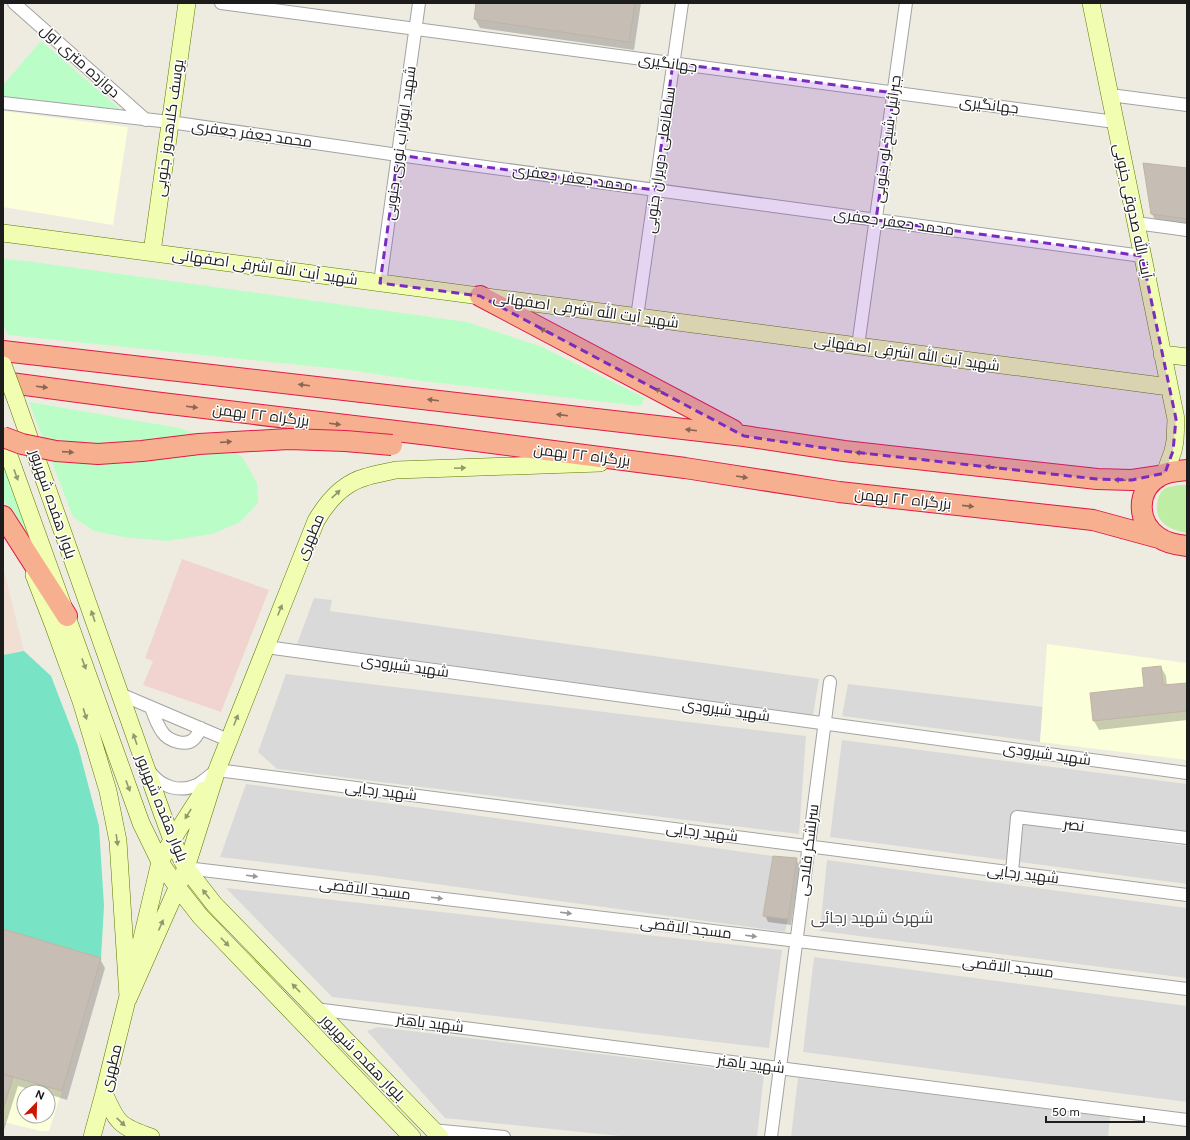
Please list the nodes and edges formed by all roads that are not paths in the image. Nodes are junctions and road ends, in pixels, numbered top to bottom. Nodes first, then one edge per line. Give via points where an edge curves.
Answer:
1 (14, 3) edge
2 (187, 3) edge
3 (221, 3) edge
4 (420, 3) edge
5 (682, 3) edge
6 (906, 3) edge
7 (1091, 3) edge
8 (416, 29) junction
9 (674, 63) junction
10 (894, 93) junction
11 (1110, 95) junction
12 (3, 103) edge
13 (1187, 105) edge
14 (146, 120) junction
15 (170, 122) junction
16 (1115, 122) junction
17 (398, 155) junction
18 (655, 190) junction
19 (876, 220) junction
20 (1136, 223) junction
21 (1187, 230) edge
22 (3, 233) edge
23 (152, 252) junction
24 (1142, 256) junction
25 (380, 283) junction
26 (480, 296) junction
27 (637, 317) junction
28 (858, 346) junction
29 (3, 351) edge
30 (1162, 354) junction
31 (1187, 357) edge
32 (3, 365) edge
33 (3, 382) edge
34 (1169, 387) junction
35 (1176, 419) junction
36 (744, 436) junction
37 (3, 438) edge
38 (1187, 440) edge
39 (602, 463) junction
40 (1187, 470) edge
41 (715, 473) junction
42 (1162, 475) junction
43 (3, 516) edge
44 (1159, 538) junction
45 (22, 546) junction
46 (1187, 546) edge
47 (67, 616) junction
48 (266, 647) junction
49 (830, 682) dead end
50 (120, 694) junction
51 (151, 707) junction
52 (824, 723) junction
53 (201, 728) junction
54 (228, 740) junction
55 (143, 760) junction
56 (217, 770) junction
57 (1187, 773) edge
58 (1187, 838) edge
59 (172, 840) junction
60 (809, 846) junction
61 (160, 862) junction
62 (186, 868) junction
63 (1012, 872) junction
64 (178, 888) junction
65 (1187, 895) edge
66 (796, 941) junction
67 (1187, 989) edge
68 (128, 999) junction
69 (316, 1009) junction
70 (780, 1068) junction
71 (104, 1093) junction
72 (1187, 1120) edge
73 (436, 1133) edge
74 (92, 1137) edge
75 (151, 1137) edge
76 (412, 1137) edge
77 (504, 1137) edge
78 (771, 1137) edge

1 - 14 street, دوازده متری اول
2 - 15 main road, یوسف کلاهدوز جنوبی
3 - 8 street, جهانگیری
4 - 8 street, شهید ابوتراب نوری جنوبی
5 - 9 street, سلطانعلی دویران جنوبی
6 - 10 street, جبرائیل شیخ لو جنوبی
7 - 11 main road, آیت الله صدوقی جنوبی
8 - 9 street, جهانگیری
8 - 17 street, شهید ابوتراب نوری جنوبی
9 - 10 street, جهانگیری
9 - 18 street, سلطانعلی دویران جنوبی
10 - 16 street, جهانگیری
10 - 19 street, جبرائیل شیخ لو جنوبی
11 - 13 street
11 - 16 main road, آیت الله صدوقی جنوبی
12 - 14 street, محمد جعفر جعفری
14 - 15 street, محمد جعفر جعفری
15 - 17 street, محمد جعفر جعفری
15 - 23 main road, یوسف کلاهدوز جنوبی
16 - 20 main road, آیت الله صدوقی جنوبی
17 - 18 street, محمد جعفر جعفری
17 - 25 street, شهید ابوتراب نوری جنوبی
18 - 19 street, محمد جعفر جعفری
18 - 27 street, سلطانعلی دویران جنوبی
19 - 24 street, محمد جعفر جعفری
19 - 28 street, جبرائیل شیخ لو جنوبی
20 - 21 street
20 - 24 main road, آیت الله صدوقی جنوبی
22 - 23 main road, شهید آیت الله اشرفی اصفهانی
23 - 25 main road, شهید آیت الله اشرفی اصفهانی
24 - 30 main road, آیت الله صدوقی جنوبی
25 - 26 main road, شهید آیت الله اشرفی اصفهانی
26 - 27 main road, شهید آیت الله اشرفی اصفهانی
36 -> 26 highway
27 - 28 main road, شهید آیت الله اشرفی اصفهانی
28 - 34 main road, شهید آیت الله اشرفی اصفهانی
36 -> 29 highway
30 - 31 main road
30 - 34 main road, آیت الله صدوقی جنوبی
50 -> 32 main road, بلوار هفده شهریور, bridge
33 -> 41 highway, بزرگراه ۲۲ بهمن
34 - 35 main road, آیت الله صدوقی جنوبی
35 - 38 main road
35 - 42 main road via 1173,451
42 -> 36 highway via 1132,480 1097,479 844,451
37 -> 39 highway, bridge via 56,451 98,454 199,444 289,439 346,441
37 -> 47 main road, بلوار هفده شهریور
39 - 41 highway
48 -> 39 main road, مطهری via 316,521 324,507 350,484 364,477 396,470
40 - 42 highway
41 -> 44 highway, بزرگراه ۲۲ بهمن via 839,492 1093,520
42 - 44 highway via 1151,482 1142,498 1141,508 1146,525
43 - 45 highway
44 - 46 highway, بزرگراه ۲۲ بهمن
45 - 47 highway
45 -> 68 main road via 78,694 108,791 118,840
47 -> 61 main road, بلوار هفده شهریور via 141,823
48 - 52 street, شهید شیرودی
54 -> 48 main road, مطهری
49 - 52 street, سرلشکر فلاحی
50 - 51 street
55 -> 50 main road, بلوار هفده شهریور
51 - 53 street
51 - 53 street via 156,722 164,734 174,740 190,742 196,738
52 - 57 street, شهید شیرودی
52 - 60 street, سرلشکر فلاحی
53 - 54 street
54 - 56 main road, مطهری
55 - 56 street via 159,782 180,789 198,784
55 - 59 main road, بلوار هفده شهریور
56 -> 59 main road
56 - 60 street, شهید رجایی
56 - 62 main road
58 - 63 street, نصر via 1017,817
59 - 61 main road
59 - 62 main road, بلوار هفده شهریور
60 - 63 street, شهید رجایی
60 - 66 street, سرلشکر فلاحی
61 - 64 main road, بلوار هفده شهریور
61 - 68 main road
62 - 64 main road
62 -> 66 street, مسجد الاقصی
69 -> 62 main road, بلوار هفده شهریور via 214,904
63 - 65 street, شهید رجایی
68 -> 64 main road
64 -> 76 main road, بلوار هفده شهریور via 200,916
66 - 67 street, مسجد الاقصی
66 - 70 street, سرلشکر فلاحی
68 - 71 main road, مطهری
69 - 70 street, شهید باهنر
69 - 73 main road, بلوار هفده شهریور
70 - 72 street, شهید باهنر
70 - 78 street, سرلشکر فلاحی
71 - 74 main road, مطهری
71 -> 75 main road via 120,1123 132,1131
73 - 77 street

